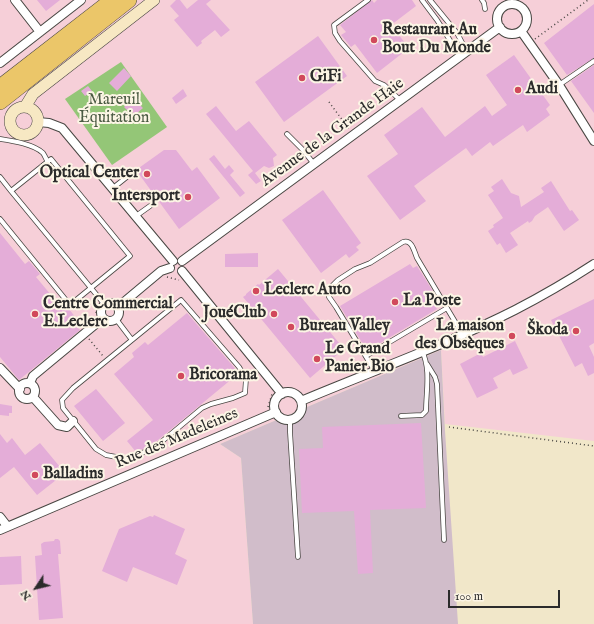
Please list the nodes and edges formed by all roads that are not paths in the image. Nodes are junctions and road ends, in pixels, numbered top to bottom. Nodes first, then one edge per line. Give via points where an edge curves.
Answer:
1 (15, 0) edge
2 (81, 0) edge
3 (112, 0) edge
4 (130, 0) edge
5 (154, 0) edge
6 (368, 0) edge
7 (422, 0) edge
8 (430, 0) edge
9 (482, 0) edge
10 (498, 0) edge
11 (503, 7) junction
12 (485, 9) dead end
13 (500, 27) junction
14 (521, 31) junction
15 (40, 32) junction
16 (464, 54) junction
17 (594, 61) edge
18 (0, 63) edge
19 (559, 85) junction
20 (0, 87) edge
21 (400, 100) junction
22 (0, 102) edge
23 (25, 107) junction
24 (38, 122) junction
25 (5, 127) edge
26 (287, 134) dead end
27 (0, 139) edge
28 (594, 141) edge
29 (48, 162) junction
30 (314, 164) junction
31 (128, 176) dead end
32 (0, 177) edge
33 (113, 188) junction
34 (11, 191) junction
35 (150, 206) dead end
36 (136, 216) junction
37 (0, 219) edge
38 (182, 261) junction
39 (172, 264) junction
40 (594, 264) edge
41 (182, 272) junction
42 (90, 288) junction
43 (105, 305) junction
44 (118, 307) junction
45 (447, 308) junction
46 (103, 318) junction
47 (116, 319) junction
48 (460, 334) junction
49 (132, 340) junction
50 (422, 351) junction
51 (366, 356) junction
52 (426, 364) junction
53 (0, 368) edge
54 (374, 370) junction
55 (30, 383) junction
56 (20, 388) junction
57 (282, 394) junction
58 (33, 397) junction
59 (301, 401) junction
60 (276, 412) junction
61 (401, 416) dead end
62 (290, 420) junction
63 (73, 421) junction
64 (0, 517) edge
65 (4, 528) edge
66 (444, 540) dead end
67 (298, 557) dead end

1 - 15 street
2 - 15 street
3 - 20 highway
4 - 22 highway
5 - 23 street via 33,94
6 - 21 lane via 334,26 335,33 375,81 384,85
7 - 16 lane
8 - 16 lane via 457,33
9 - 12 lane
10 - 11 street
11 - 13 street via 498,14
11 - 14 street via 512,4 524,10 527,23
13 - 14 street via 508,33
13 - 16 street, Avenue de la Grande Haie
14 - 19 street
15 - 18 street
16 - 21 street, Avenue de la Grande Haie
17 - 19 lane
19 - 28 street
21 - 30 street, Avenue de la Grande Haie
23 - 24 street via 33,110
23 - 25 street via 12,112
24 - 25 street via 34,131 26,135
24 - 33 street via 62,128
26 - 30 lane
27 - 29 lane via 36,149 44,154
29 - 34 lane
29 - 42 lane via 51,159 130,256
30 - 38 street, Avenue de la Grande Haie
31 - 33 lane
32 - 34 lane
33 - 36 street
34 - 42 lane
35 - 36 lane
36 - 39 street
37 - 42 lane via 70,304
38 - 39 street via 179,259
38 - 41 street
39 - 41 street via 175,273
39 - 44 street
40 - 48 street via 514,311
41 - 57 street
42 - 43 lane
43 - 44 street via 113,304
43 - 46 street via 102,310
44 - 47 street via 119,315
45 - 48 lane
45 - 51 lane
45 - 51 lane via 409,242 403,242 370,263 355,269 328,290 329,297
46 - 47 street via 110,322
46 - 55 street via 33,376
47 - 49 lane
48 - 50 street
49 - 63 lane via 62,400 63,408
49 - 63 lane via 181,300 239,367 246,379 244,393 202,408 154,448 127,459 106,455 96,449
50 - 52 lane
50 - 54 street
51 - 54 lane
52 - 61 lane via 426,411 422,415
52 - 66 lane via 437,384
53 - 56 street
54 - 59 street
55 - 56 street via 25,383
55 - 58 street via 35,389
56 - 58 street via 23,398
57 - 59 street via 295,394
57 - 60 street via 275,404
58 - 63 street via 58,426 67,427
59 - 62 street via 300,413
60 - 62 street via 282,418
60 - 65 street, Rue des Madeleines
62 - 67 lane
64 - 65 street

